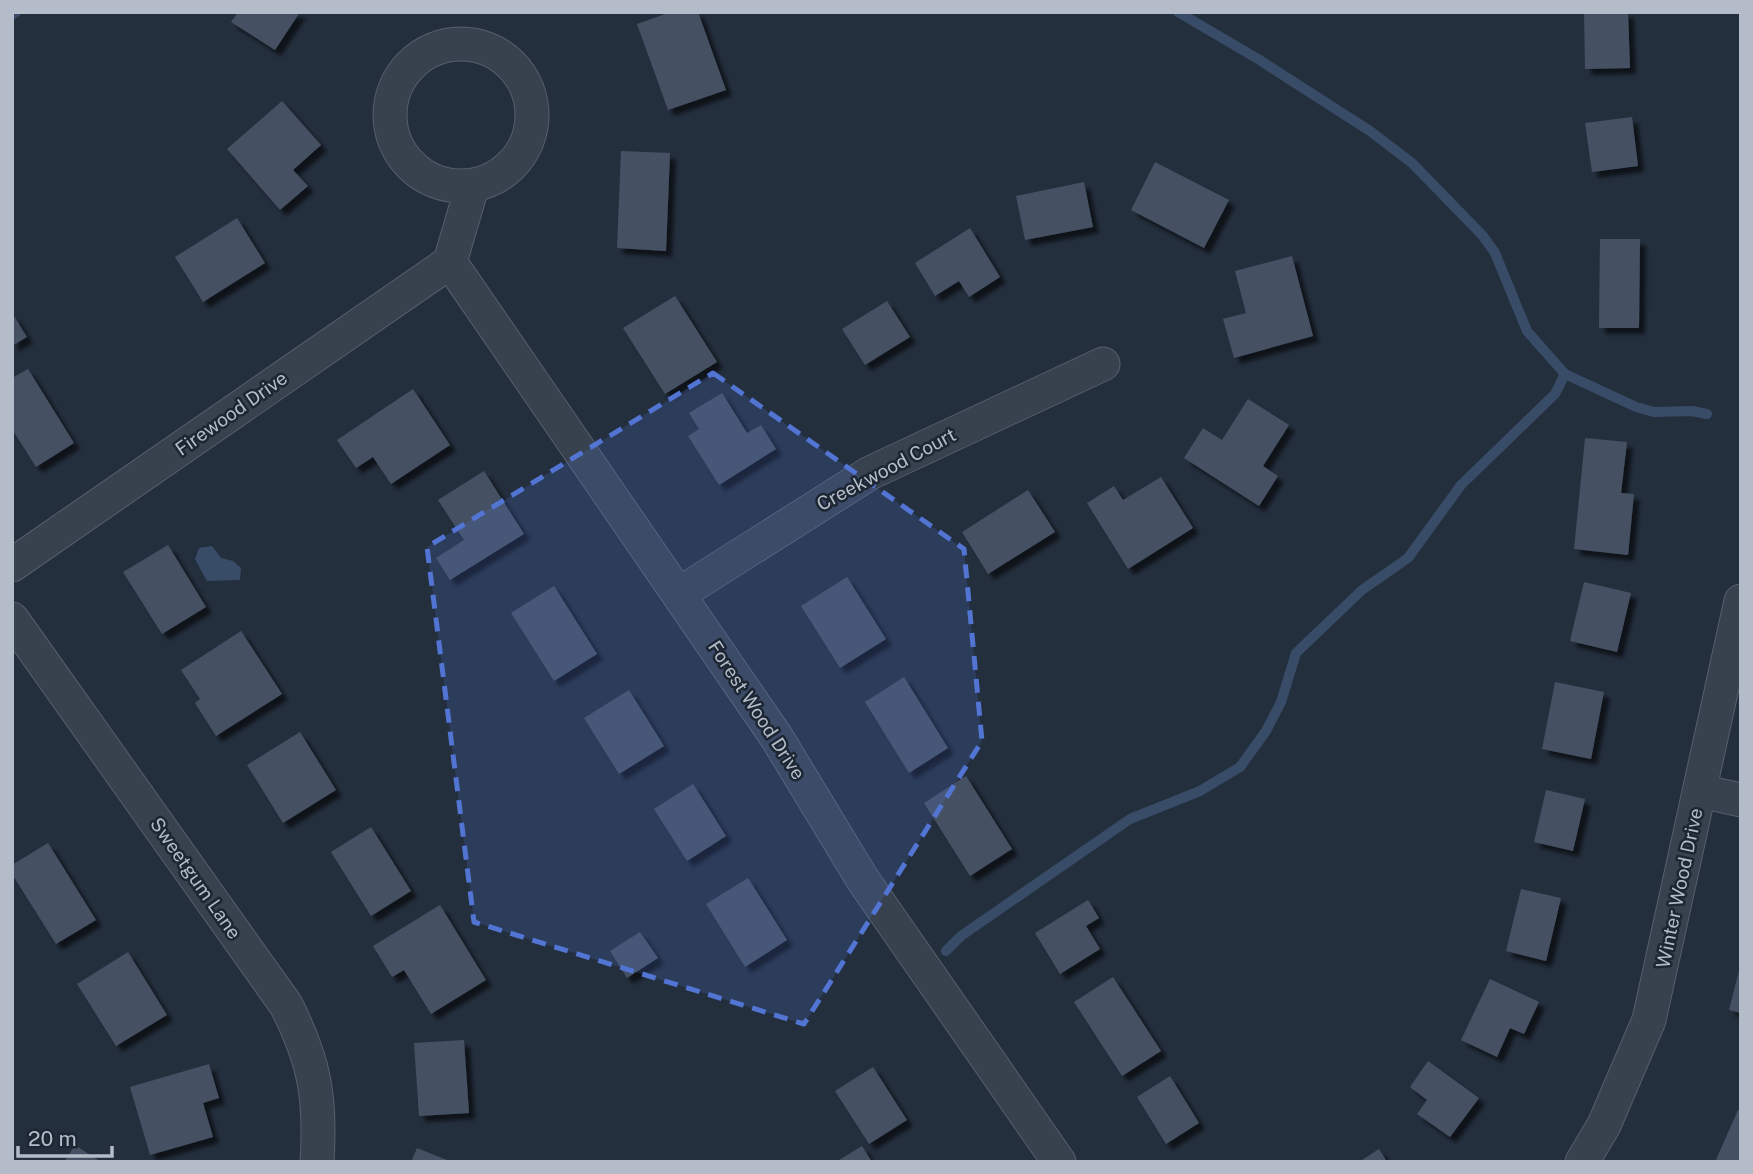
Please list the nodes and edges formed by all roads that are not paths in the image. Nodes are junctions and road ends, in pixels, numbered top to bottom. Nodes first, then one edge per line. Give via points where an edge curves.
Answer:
1 (472, 187) junction
2 (450, 262) junction
3 (1103, 364) dead end
4 (12, 565) edge
5 (679, 594) junction
6 (1741, 601) edge
7 (12, 619) edge
8 (1700, 791) junction
9 (1741, 800) edge
10 (317, 1162) edge
11 (1059, 1162) edge
12 (1582, 1162) edge

1 - 1 street via 497,178 523,152 531,135 532,103 513,65 501,56 482,47 448,45 430,50 399,79 390,119 396,144 413,168 450,187
1 - 2 street
2 - 4 street, Firewood Drive
2 - 5 street, Forest Wood Drive
3 - 5 street, Creekwood Court via 870,473
5 - 11 street, Forest Wood Drive via 777,737 863,880
6 - 8 street, Winter Wood Drive
7 - 10 street, Sweetgum Lane via 286,1005 305,1043 314,1077 320,1112
8 - 9 street
8 - 12 street, Winter Wood Drive via 1649,1020 1604,1125

